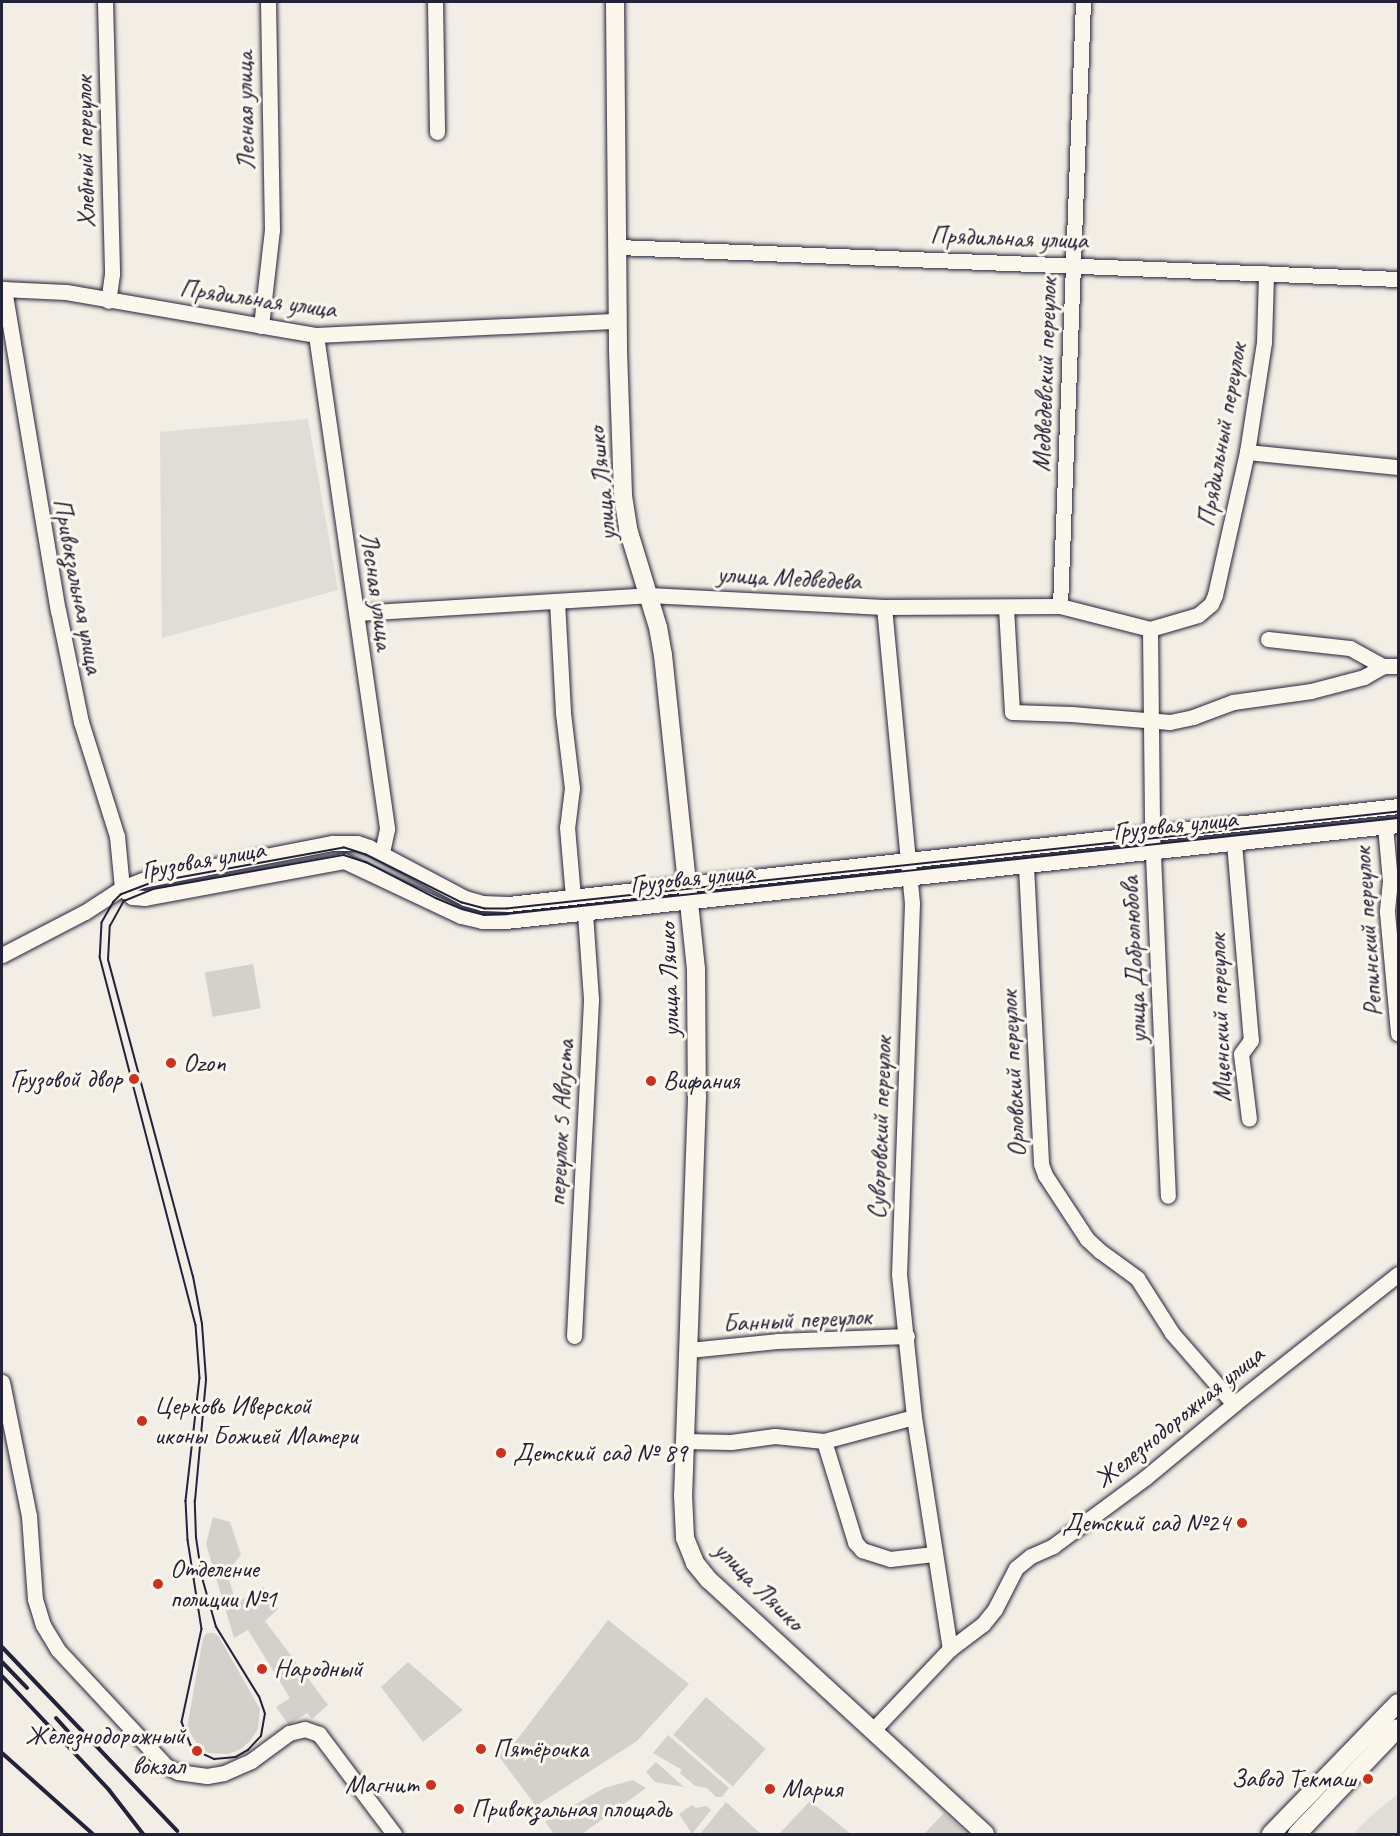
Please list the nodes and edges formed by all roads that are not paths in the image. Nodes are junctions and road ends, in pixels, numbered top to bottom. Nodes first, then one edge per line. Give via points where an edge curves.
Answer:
1 (105, 2) edge
2 (268, 2) edge
3 (435, 2) edge
4 (615, 2) edge
5 (1083, 2) edge
6 (437, 132) dead end
7 (618, 247) junction
8 (1072, 264) junction
9 (1266, 273) junction
10 (1398, 279) edge
11 (3, 289) edge
12 (108, 301) junction
13 (618, 321) junction
14 (261, 326) junction
15 (316, 335) junction
16 (1246, 452) junction
17 (1398, 467) edge
18 (648, 595) junction
19 (557, 601) junction
20 (1060, 606) junction
21 (884, 607) junction
22 (1006, 608) junction
23 (357, 613) junction
24 (1150, 629) junction
25 (1268, 639) dead end
26 (1391, 666) edge
27 (1153, 722) junction
28 (1398, 806) edge
29 (1392, 826) edge
30 (1152, 832) junction
31 (1234, 843) junction
32 (1152, 851) junction
33 (382, 853) junction
34 (909, 858) junction
35 (1026, 866) junction
36 (910, 879) junction
37 (122, 888) junction
38 (689, 893) junction
39 (573, 897) junction
40 (585, 914) junction
41 (2, 955) edge
42 (1398, 1034) edge
43 (1249, 1119) dead end
44 (1168, 1196) dead end
45 (1398, 1274) edge
46 (574, 1336) dead end
47 (907, 1336) junction
48 (688, 1350) junction
49 (2, 1383) edge
50 (1234, 1404) junction
51 (914, 1417) junction
52 (685, 1441) junction
53 (824, 1441) junction
54 (934, 1554) junction
55 (950, 1649) junction
56 (1398, 1703) edge
57 (1398, 1728) edge
58 (873, 1730) junction
59 (394, 1834) edge
60 (985, 1834) edge
61 (1271, 1834) edge
62 (1297, 1834) edge

1 - 12 street, Хлебный переулок via 112,274
2 - 14 street, Лесная улица via 272,230
3 - 6 street
4 - 7 main road, улица Ляшко
5 - 8 street, Медведевский переулок
7 - 8 street, Прядильная улица
7 - 13 main road, улица Ляшко
8 - 9 street, Прядильная улица
8 - 20 street, Медведевский переулок
9 - 10 street, Прядильная улица
9 - 16 street, Прядильный переулок via 1264,342
11 - 12 street, Прядильная улица via 46,289
11 - 37 street, Привокзальная улица via 54,590 81,722 117,836
12 - 14 street, Прядильная улица
13 - 15 street, Прядильная улица
13 - 18 main road, улица Ляшко via 623,496
14 - 15 street, Прядильная улица
15 - 23 street, Лесная улица
16 - 17 street
16 - 24 street, Прядильный переулок via 1211,604 1198,615
18 - 19 street, улица Медведева
18 - 21 street, улица Медведева
18 - 38 main road, улица Ляшко via 663,655
19 - 23 street, улица Медведева
19 - 39 street via 572,788 567,826
20 - 22 street, улица Медведева
20 - 24 street, улица Медведева
21 - 22 street, улица Медведева
21 - 34 street, Суворовский переулок
22 - 27 street via 1012,712
23 - 33 street, Лесная улица via 387,829
24 - 27 street, улица Добролюбова
25 - 26 street via 1350,648
26 - 27 street via 1364,678 1311,691 1233,702 1182,721
27 - 30 street, улица Добролюбова
28 - 30 street, Грузовая улица
29 - 31 street, Грузовая улица
29 - 42 street, Репинский переулок via 1387,912
30 - 32 street, улица Добролюбова
30 - 34 street, Грузовая улица
31 - 32 street, Грузовая улица
31 - 43 street, Мценский переулок via 1251,1040 1241,1054
32 - 35 street, Грузовая улица
32 - 44 street, улица Добролюбова
33 - 37 street, Грузовая улица via 357,843 332,843 164,874
33 - 39 street, Грузовая улица via 438,885 482,903
34 - 36 street, Суворовский переулок
34 - 38 street, Грузовая улица
35 - 36 street, Грузовая улица
35 - 50 street, Орловский переулок via 1041,1164 1045,1175 1088,1239 1137,1278 1172,1333
36 - 38 street, Грузовая улица
36 - 47 street, Суворовский переулок via 899,1274
37 - 40 street, Грузовая улица via 132,897 145,898 344,861 471,919 506,921
37 - 41 street
38 - 39 street, Грузовая улица
38 - 40 street, Грузовая улица
38 - 48 main road, улица Ляшко via 698,1015
40 - 46 street, переулок 5 Августа via 591,999
45 - 50 street, Железнодорожная улица
47 - 48 street, Банный переулок via 777,1341
47 - 51 street, Суворовский переулок
48 - 52 main road, улица Ляшко
49 - 59 street via 29,1516 35,1599 43,1625 58,1650 166,1766 178,1772 207,1776 238,1768 290,1733 305,1729 320,1734
50 - 55 street, Железнодорожная улица via 1145,1478 1053,1546 1016,1568 983,1624
51 - 53 street
51 - 54 street, Суворовский переулок
52 - 53 street via 731,1442 775,1436
52 - 58 main road, улица Ляшко via 683,1517 695,1563
53 - 54 street via 855,1542 862,1550 890,1560
54 - 55 street, Суворовский переулок
55 - 58 street, Железнодорожная улица
56 - 61 main road
57 - 62 main road
58 - 60 main road, улица Ляшко

